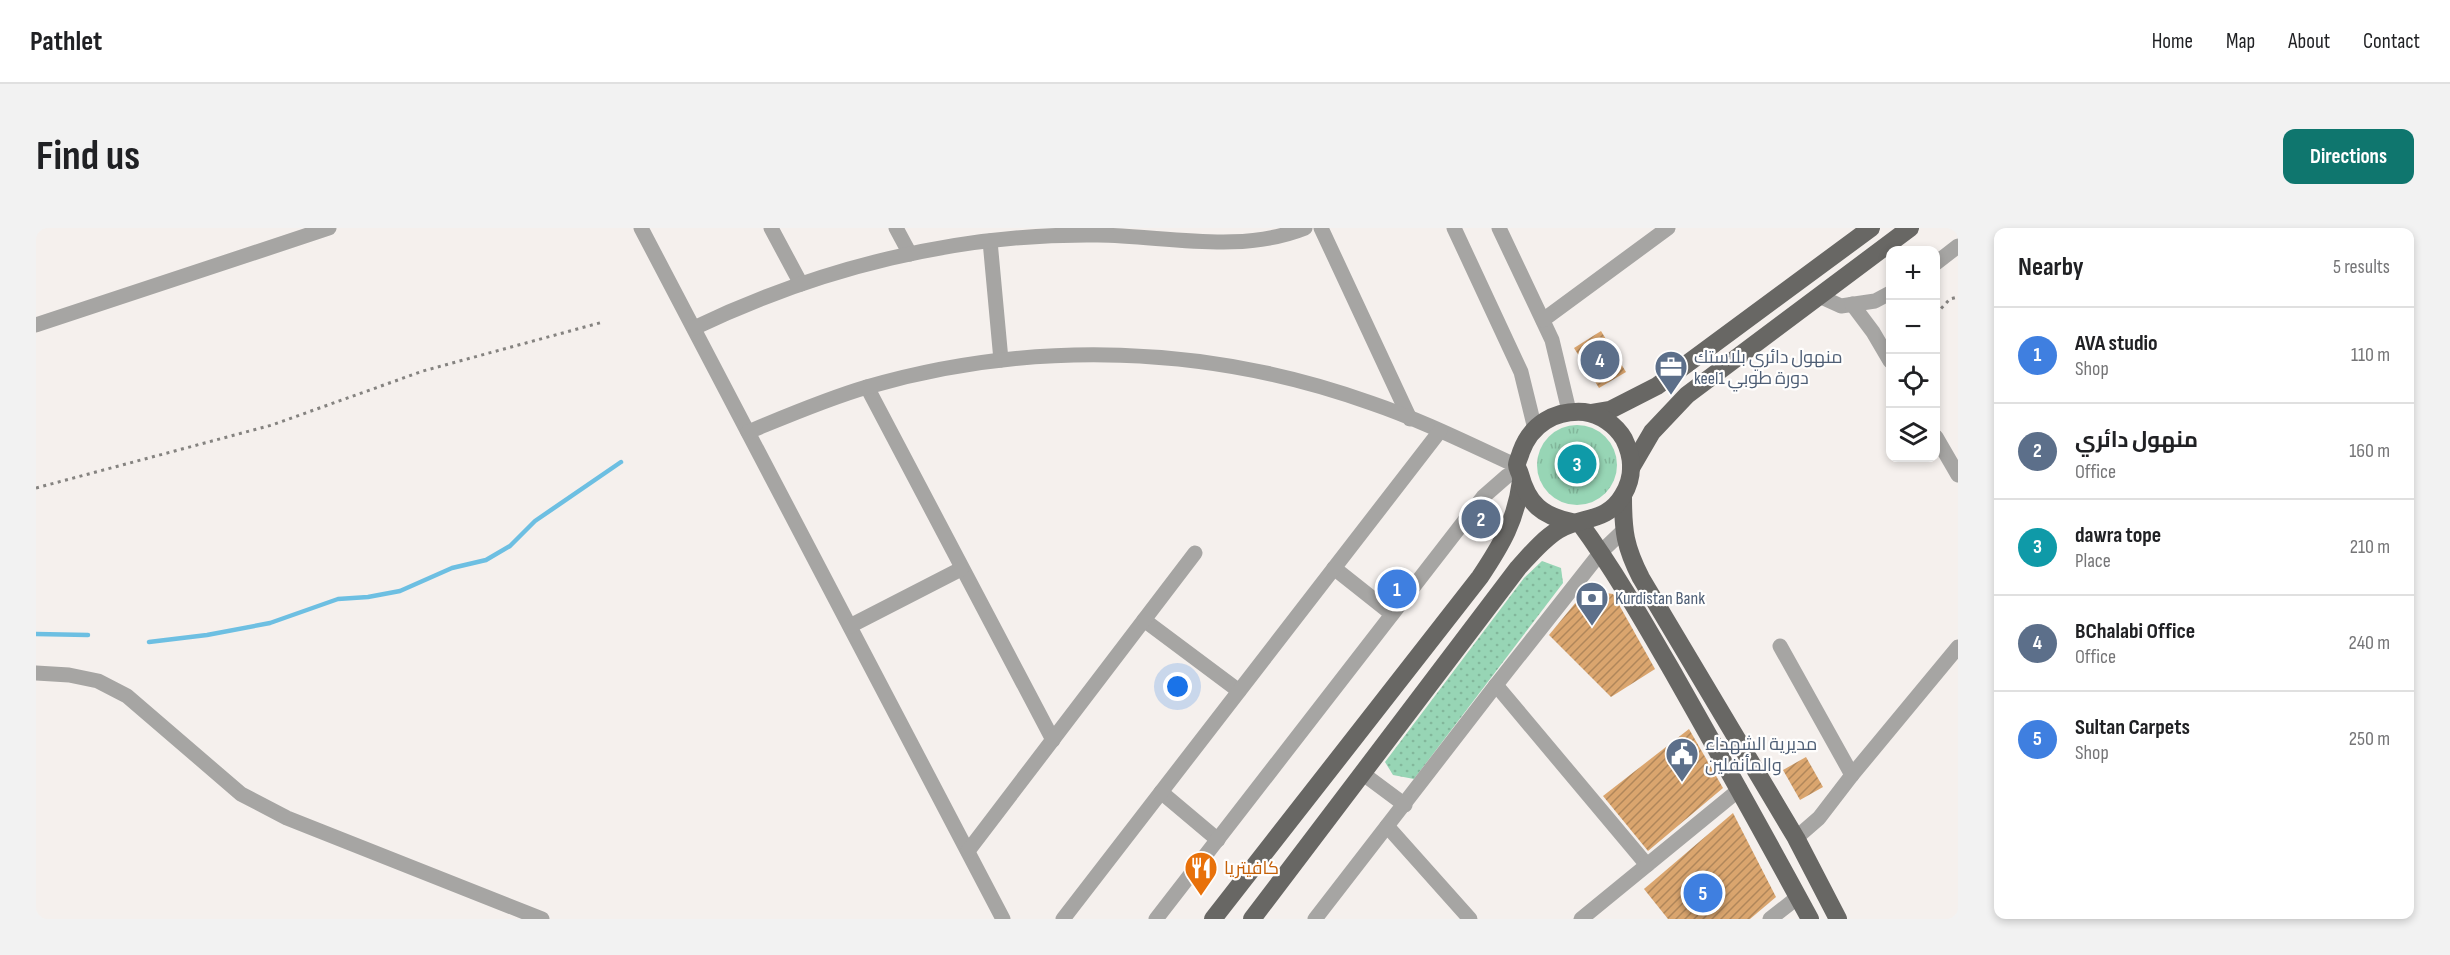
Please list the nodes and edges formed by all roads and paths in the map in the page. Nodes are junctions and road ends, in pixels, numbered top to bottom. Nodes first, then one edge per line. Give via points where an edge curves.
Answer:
1 (329, 228) edge
2 (641, 228) edge
3 (771, 228) edge
4 (896, 228) edge
5 (1305, 228) edge
6 (1321, 228) edge
7 (1454, 228) edge
8 (1499, 228) edge
9 (1668, 228) edge
10 (1871, 228) edge
11 (1910, 228) edge
12 (1028, 233) edge
13 (1155, 233) edge
14 (990, 241) junction
15 (1958, 246) edge
16 (910, 254) junction
17 (1940, 259) edge
18 (1805, 278) junction
19 (801, 284) junction
20 (1886, 295) edge
21 (1819, 296) junction
22 (1958, 297) edge
23 (1852, 304) junction
24 (1940, 309) edge
25 (1543, 320) junction
26 (603, 322) dead end
27 (36, 325) edge
28 (694, 328) junction
29 (1886, 354) edge
30 (1001, 360) junction
31 (867, 387) junction
32 (1569, 411) junction
33 (1592, 413) junction
34 (1410, 418) junction
35 (1535, 429) junction
36 (1440, 431) junction
37 (748, 432) junction
38 (1940, 445) edge
39 (1631, 468) junction
40 (1519, 473) junction
41 (1958, 475) edge
42 (36, 488) edge
43 (1623, 497) junction
44 (1576, 522) junction
45 (1623, 531) junction
46 (1601, 552) junction
47 (1195, 553) dead end
48 (1334, 568) junction
49 (961, 569) junction
50 (1392, 614) junction
51 (1144, 620) junction
52 (850, 626) junction
53 (1780, 646) dead end
54 (1958, 647) edge
55 (36, 673) edge
56 (1496, 685) junction
57 (1239, 691) junction
58 (1053, 740) junction
59 (1362, 773) junction
60 (1852, 775) junction
61 (1740, 789) junction
62 (1161, 792) junction
63 (1405, 805) junction
64 (1386, 826) junction
65 (1796, 838) junction
66 (1218, 840) junction
67 (968, 851) junction
68 (1647, 865) junction
69 (1798, 897) junction
70 (1317, 918) edge
71 (542, 919) edge
72 (1003, 919) edge
73 (1063, 919) edge
74 (1156, 919) edge
75 (1213, 919) edge
76 (1252, 919) edge
77 (1470, 919) edge
78 (1581, 919) edge
79 (1770, 919) edge
80 (1810, 919) edge
81 (1838, 919) edge

1 - 27 street
2 - 28 street
3 - 19 street
4 - 16 street
5 - 13 street via 1256,241
6 - 34 street
7 - 35 street via 1521,372
8 - 25 street
9 - 25 street
10 - 18 main road
11 - 21 main road
12 - 13 street
12 - 14 street
14 - 16 street
14 - 30 street
15 - 17 street
16 - 19 street
18 - 21 main road
18 - 33 main road via 1657,386 1610,410
19 - 28 street via 776,291
20 - 23 street
21 - 23 street via 1841,306
21 - 39 main road via 1687,395 1652,432
22 - 24 path
23 - 29 street
25 - 32 street via 1552,340
26 - 42 path via 423,371 272,425
28 - 37 street
30 - 31 street
30 - 34 street via 1084,355 1157,357 1230,366 1302,381
31 - 37 street
31 - 49 street
32 - 33 main road
32 - 35 main road via 1555,415
33 - 39 main road via 1621,434 1629,450
34 - 36 street
35 - 40 main road via 1523,446
36 - 40 street
36 - 48 street
37 - 52 street
38 - 41 street
39 - 43 main road
40 - 44 main road via 1528,497 1540,510 1555,519
40 - 50 street via 1507,476 1483,497
40 - 75 main road via 1518,505 1509,530 1480,577
43 - 44 main road via 1604,515
43 - 45 main road
44 - 46 main road
44 - 59 main road via 1555,532 1518,568
45 - 46 street
45 - 65 main road via 1641,578
46 - 56 street
46 - 61 main road
47 - 51 street
48 - 50 street
48 - 57 street
49 - 52 street
49 - 58 street
50 - 66 street
51 - 57 street
51 - 58 street
52 - 67 street
53 - 60 street
54 - 60 street
55 - 71 street via 98,681 127,696 241,794 287,818
56 - 63 street
56 - 68 street
57 - 62 street
58 - 67 street
59 - 63 street
59 - 76 main road
60 - 65 street via 1819,818
61 - 68 street
61 - 69 main road
62 - 66 street
62 - 73 street
63 - 64 street
64 - 70 street
64 - 77 street
65 - 81 main road
66 - 74 street
67 - 72 street
68 - 78 street
69 - 79 street
69 - 80 main road

